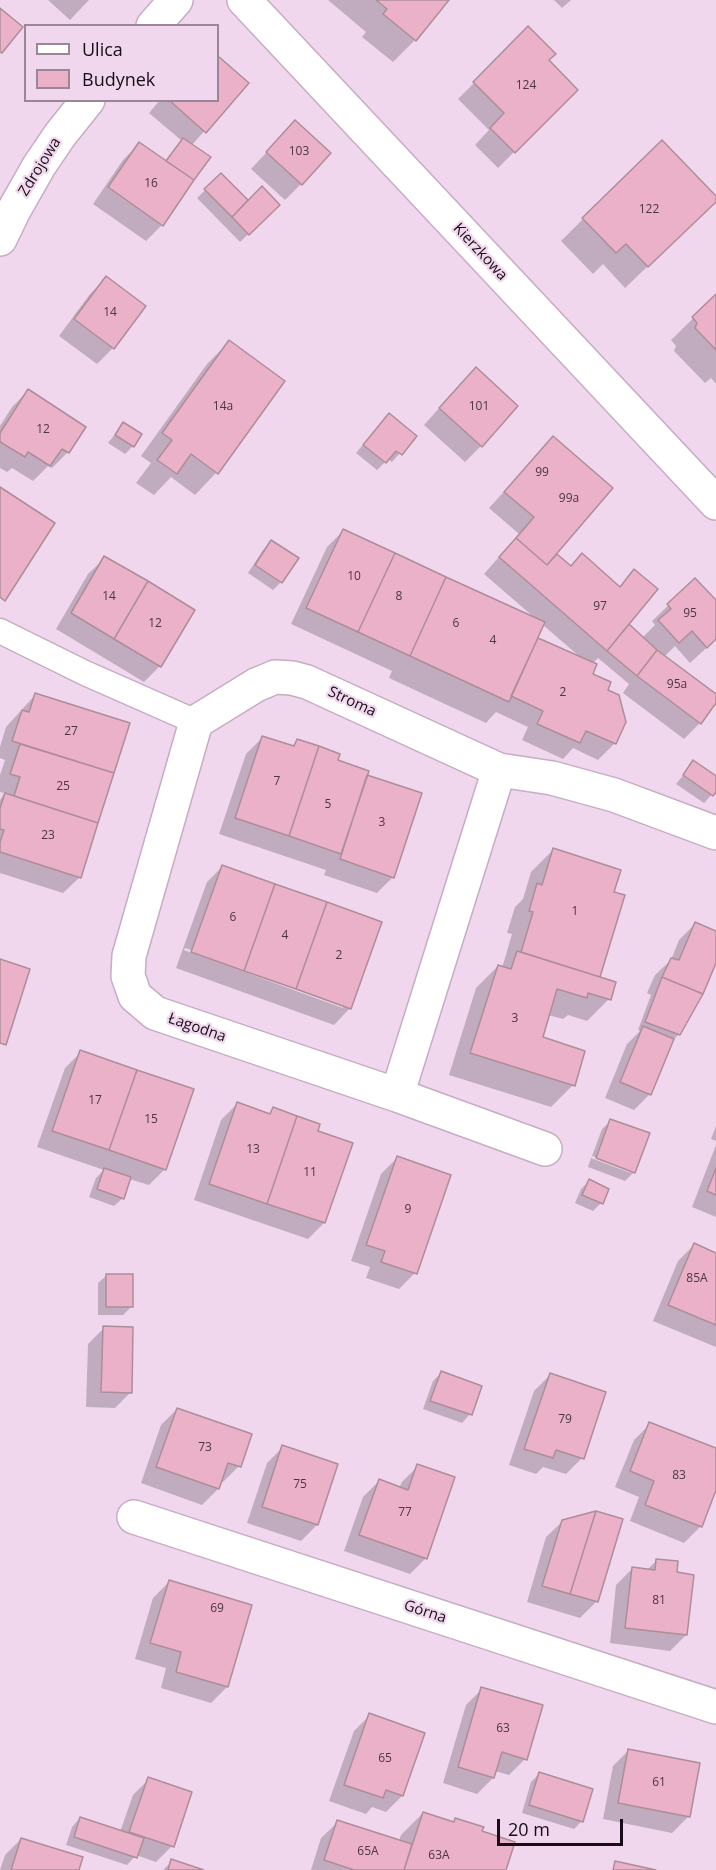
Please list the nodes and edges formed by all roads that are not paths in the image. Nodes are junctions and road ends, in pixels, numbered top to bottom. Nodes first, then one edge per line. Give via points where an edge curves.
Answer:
1 (176, 0) edge
2 (244, 0) edge
3 (155, 24) edge
4 (86, 102) edge
5 (0, 239) edge
6 (716, 503) edge
7 (0, 632) edge
8 (196, 722) junction
9 (499, 770) junction
10 (716, 833) edge
11 (397, 1095) junction
12 (545, 1149) dead end
13 (134, 1517) dead end
14 (716, 1707) edge

1 - 3 street
2 - 6 street, Kierzkowa
4 - 5 street, Zdrojowa via 39,166
7 - 8 lane
8 - 9 street, Stroma via 256,685 275,677 292,678 327,690
8 - 11 street, Łagodna via 129,956 128,976 135,996 154,1013
9 - 10 street, Stroma via 552,778 614,795
9 - 11 street
11 - 12 street, Łagodna
13 - 14 street, Górna

